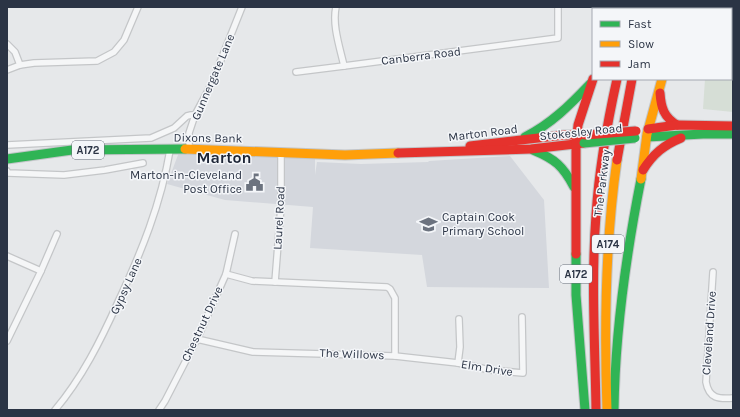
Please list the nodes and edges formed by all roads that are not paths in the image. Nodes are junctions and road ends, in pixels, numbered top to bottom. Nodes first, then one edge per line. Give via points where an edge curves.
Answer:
1 (138, 7) edge
2 (242, 7) edge
3 (336, 7) edge
4 (558, 7) edge
5 (7, 44) edge
6 (20, 65) junction
7 (344, 66) junction
8 (7, 70) edge
9 (296, 72) dead end
10 (617, 80) edge
11 (632, 80) edge
12 (593, 81) edge
13 (660, 83) edge
14 (195, 115) junction
15 (677, 125) junction
16 (733, 126) edge
17 (648, 133) junction
18 (690, 134) junction
19 (733, 134) edge
20 (581, 139) junction
21 (520, 140) junction
22 (7, 145) edge
23 (504, 146) junction
24 (189, 149) junction
25 (531, 149) junction
26 (170, 150) junction
27 (432, 152) joint
28 (281, 153) junction
29 (139, 156) dead end
30 (7, 158) edge
31 (642, 170) junction
32 (7, 171) edge
33 (575, 189) junction
34 (57, 234) dead end
35 (235, 234) dead end
36 (7, 256) edge
37 (41, 272) junction
38 (713, 272) dead end
39 (226, 274) junction
40 (275, 282) junction
41 (522, 317) dead end
42 (459, 319) dead end
43 (196, 339) junction
44 (7, 341) edge
45 (395, 356) junction
46 (458, 363) junction
47 (733, 398) edge
48 (55, 410) edge
49 (159, 410) edge
50 (585, 410) edge
51 (596, 410) edge
52 (606, 410) edge
53 (614, 410) edge

1 - 6 street via 124,40 114,52 97,61
2 - 14 street, Gunnergate Lane via 211,85
3 - 7 street via 334,13
4 - 7 street, Canberra Road via 558,38
5 - 6 street via 15,52
6 - 8 street
7 - 9 street, Canberra Road
10 - 51 main road, The Parkway / A174 via 603,154 596,215
11 - 52 main road, The Parkway / A174 via 618,148 608,234
12 - 20 main road via 578,125
12 - 21 main road via 561,114
13 - 15 main road via 663,114
13 - 17 main road
14 - 22 street via 187,116 164,134 147,139
14 - 24 street, Gunnergate Lane
15 - 16 main road, Stokesley Road / A172
15 - 17 main road, Stokesley Road / A172
17 - 18 main road, Stokesley Road / A172
17 - 20 main road, Stokesley Road / A172, bridge
17 - 31 main road, A174
18 - 19 main road, Stokesley Road / A172
18 - 31 main road, A174 via 658,149
20 - 21 main road, Marton Road / A172 via 564,135
20 - 25 main road, Stokesley Road / A172
20 - 33 main road, A172
21 - 23 main road, Marton Road / A172
23 - 25 main road, Stokesley Road / A172
23 - 27 main road, Marton Road / A172 via 452,148
24 - 26 main road, Dixons Bank / A172
24 - 28 main road, Dixons Bank / A172
25 - 33 main road, A172 via 559,163
26 - 30 main road, Dixons Bank / A172 via 72,150
26 - 48 street, Gypsy Lane via 157,205 132,273 90,359 74,386
27 - 28 main road, Dixons Bank / A172 via 346,155
28 - 40 street, Laurel Road via 281,206
29 - 32 street via 141,163 64,175
31 - 53 main road, A174 via 624,278 616,352
33 - 50 main road, A172 via 576,295
34 - 37 street
35 - 39 street, Chestnut Drive
36 - 37 street
37 - 44 street
38 - 47 street, Cleveland Drive via 707,389 714,397
39 - 40 street, The Willows via 252,281
39 - 43 street, Chestnut Drive
40 - 45 street, The Willows via 387,287 395,298
41 - 46 street, Elm Drive via 522,373
42 - 46 street
43 - 45 street, The Willows via 253,352
43 - 49 street, Chestnut Drive
45 - 46 street, Elm Drive

